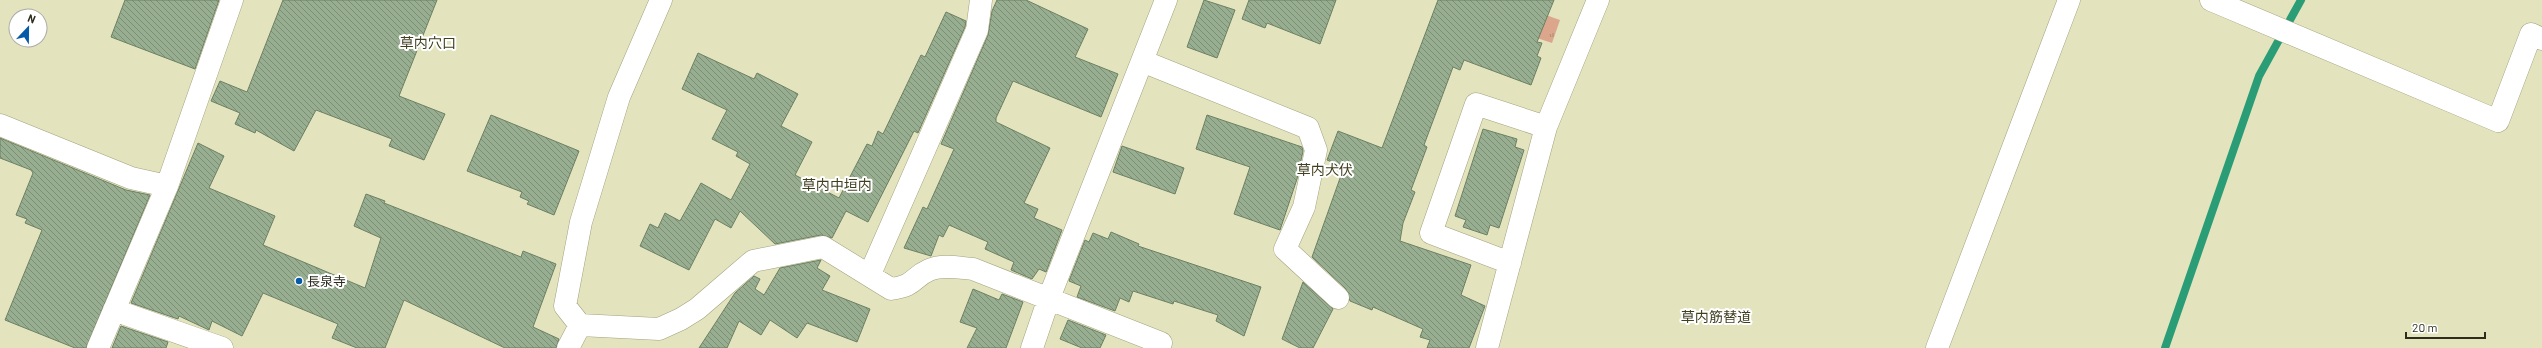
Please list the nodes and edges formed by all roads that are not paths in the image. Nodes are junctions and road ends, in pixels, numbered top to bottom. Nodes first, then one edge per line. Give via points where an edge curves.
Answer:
1 (232, 0) edge
2 (660, 0) edge
3 (981, 0) edge
4 (1166, 0) edge
5 (1598, 0) edge
6 (2069, 0) edge
7 (2211, 0) edge
8 (2542, 39) edge
9 (1142, 61) junction
10 (0, 125) edge
11 (1546, 127) junction
12 (167, 186) junction
13 (1510, 263) junction
14 (870, 274) junction
15 (1049, 298) junction
16 (1338, 298) dead end
17 (114, 310) junction
18 (580, 325) junction
19 (1161, 343) dead end
20 (98, 348) edge
21 (222, 348) edge
22 (568, 348) edge
23 (1032, 348) edge
24 (1487, 348) edge
25 (1937, 348) edge

1 - 12 street
2 - 18 street via 619,97 581,222 565,306
3 - 14 street via 977,30
4 - 9 street
5 - 11 street
6 - 25 street
7 - 8 street via 2498,122 2532,34
9 - 15 street
9 - 16 street via 1308,128 1316,150 1304,207 1285,249
10 - 12 street via 131,178
11 - 13 street
11 - 13 street via 1476,104 1431,233
12 - 17 street
13 - 24 street
14 - 15 street via 891,289 908,286 930,270 948,267 973,269
14 - 18 street via 822,247 754,261 697,309 659,329
15 - 19 street
15 - 23 street
17 - 20 street
17 - 21 street
18 - 22 street

